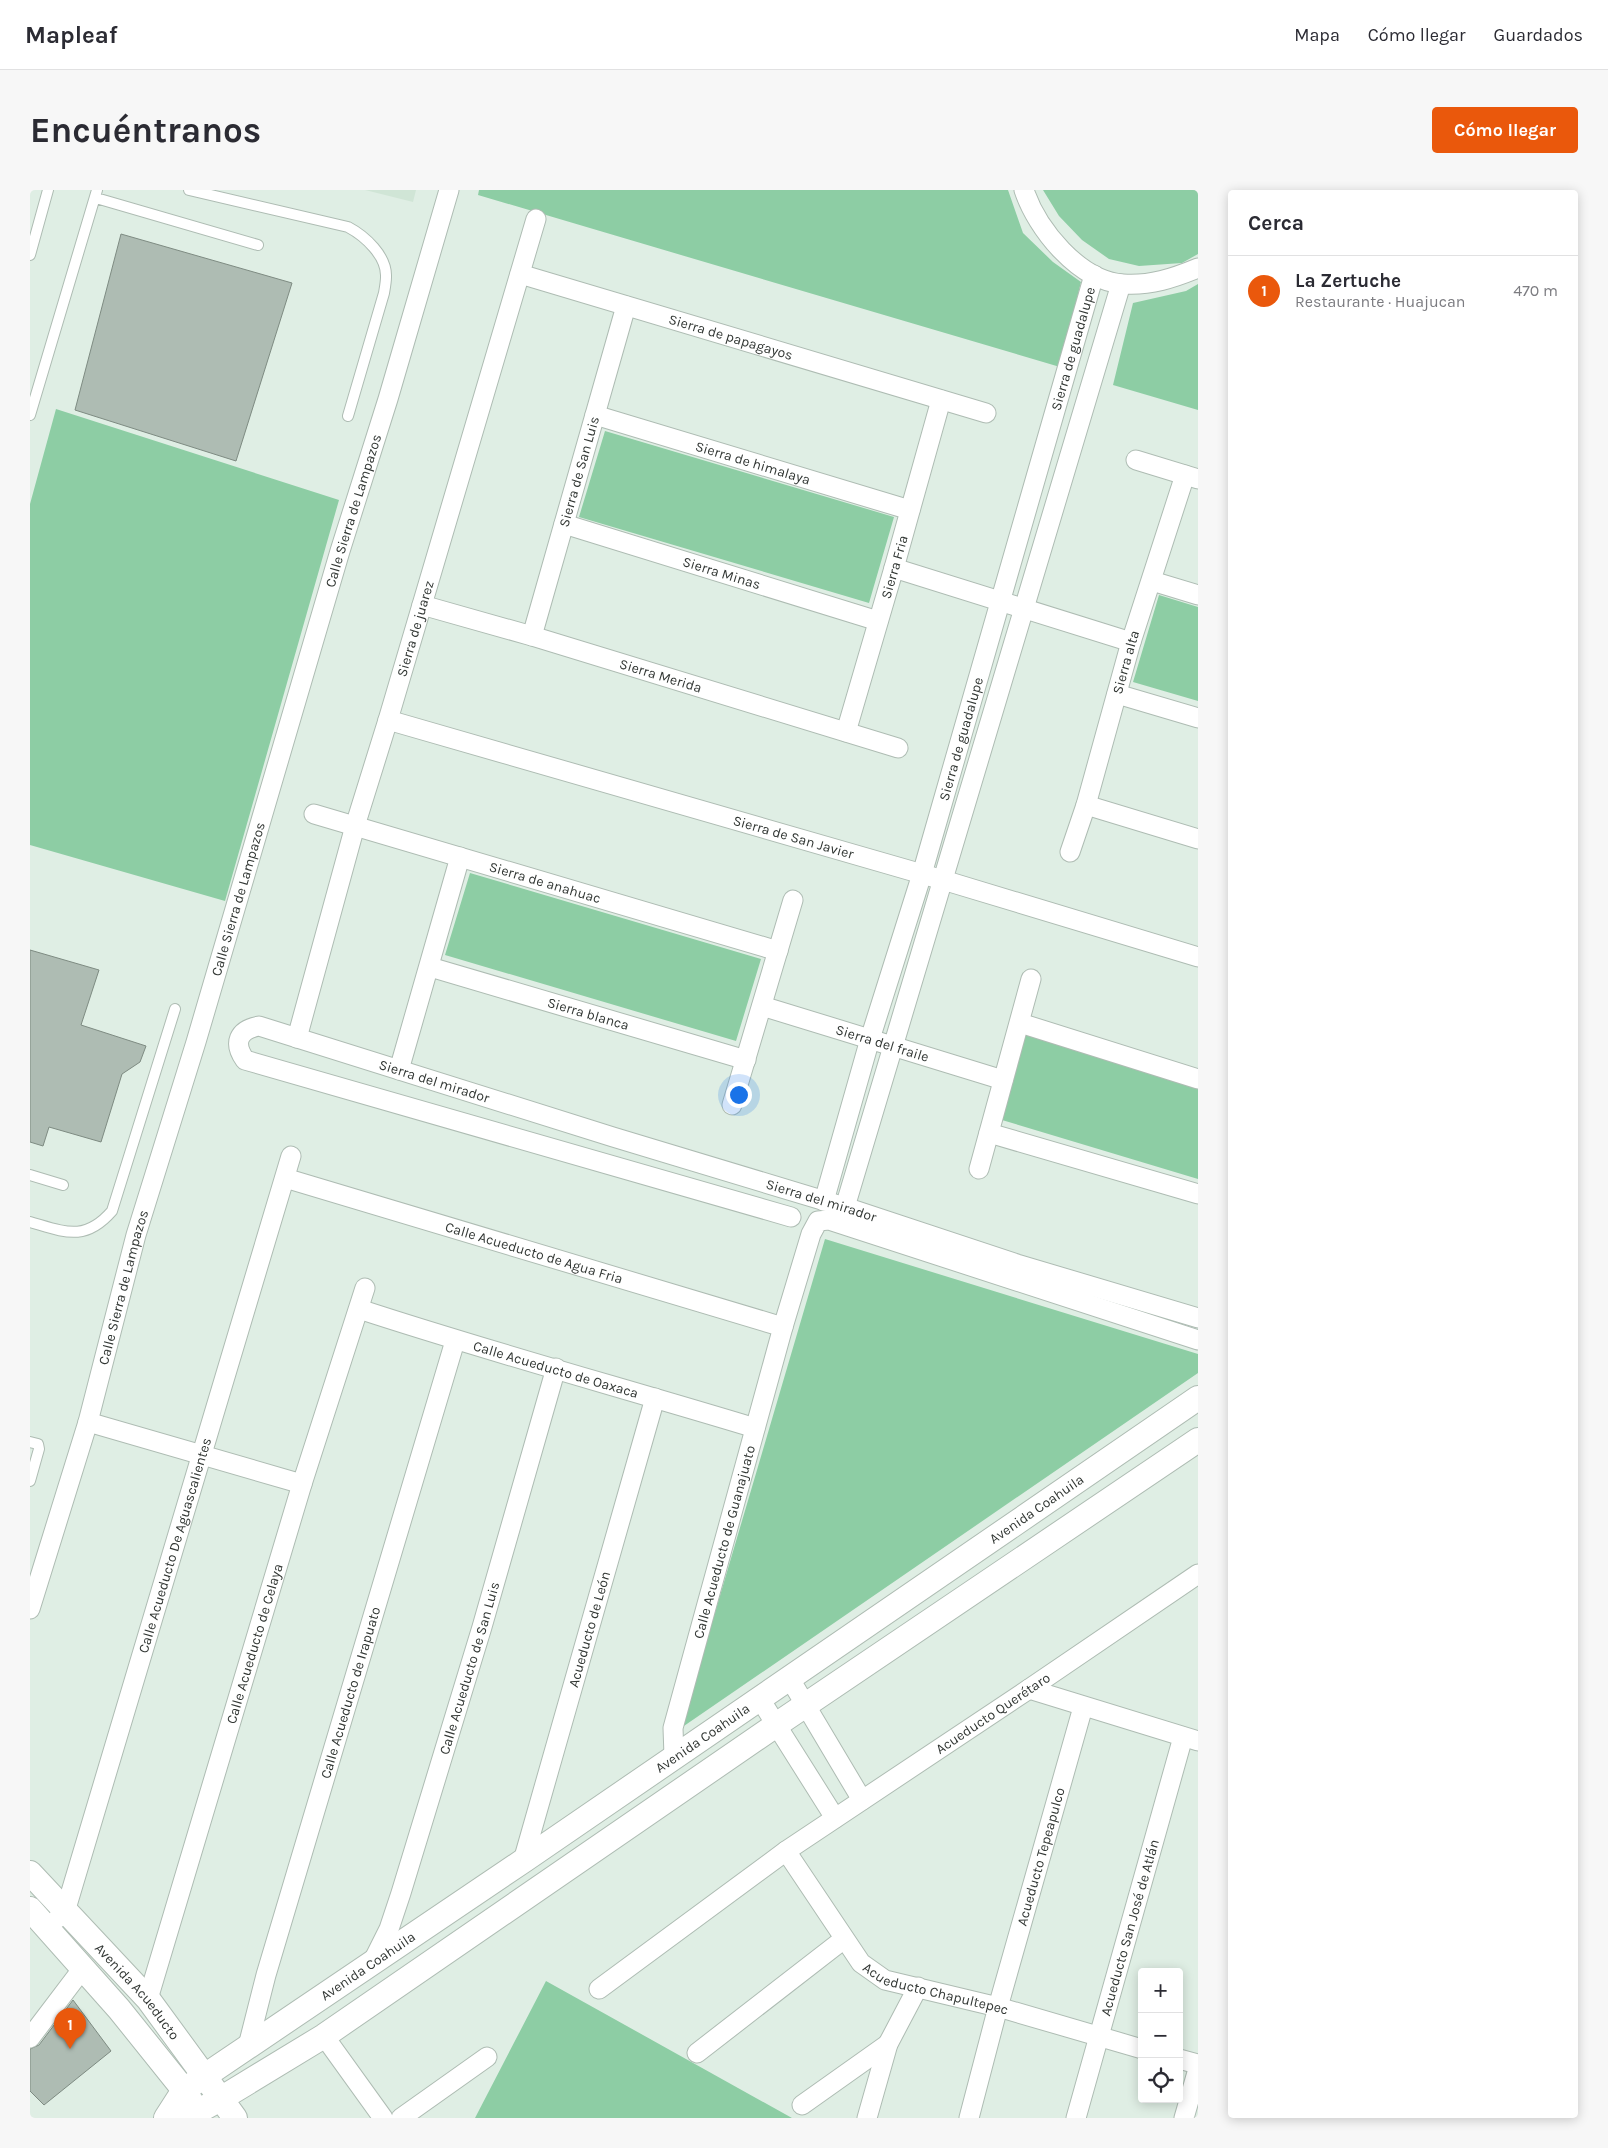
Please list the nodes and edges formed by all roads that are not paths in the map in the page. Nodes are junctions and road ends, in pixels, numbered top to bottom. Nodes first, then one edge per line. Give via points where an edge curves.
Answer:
1 (48, 190) edge
2 (189, 190) edge
3 (448, 190) edge
4 (1024, 190) edge
5 (97, 194) edge
6 (536, 219) dead end
7 (258, 245) dead end
8 (30, 255) edge
9 (1198, 268) edge
10 (520, 274) junction
11 (1094, 275) junction
12 (1121, 284) junction
13 (626, 306) junction
14 (941, 400) junction
15 (986, 413) dead end
16 (30, 415) edge
17 (348, 416) dead end
18 (595, 416) junction
19 (1136, 460) dead end
20 (1192, 477) edge
21 (910, 510) junction
22 (564, 524) junction
23 (894, 568) junction
24 (1152, 581) junction
25 (1198, 595) edge
26 (1000, 601) junction
27 (422, 605) junction
28 (1024, 608) junction
29 (878, 621) junction
30 (532, 636) junction
31 (1131, 642) junction
32 (1117, 694) junction
33 (1198, 718) edge
34 (388, 720) junction
35 (846, 732) junction
36 (898, 748) dead end
37 (1086, 806) junction
38 (314, 814) dead end
39 (355, 826) junction
40 (1198, 839) edge
41 (1070, 852) dead end
42 (460, 857) junction
43 (922, 874) junction
44 (943, 880) junction
45 (793, 900) dead end
46 (778, 951) junction
47 (1198, 957) edge
48 (430, 967) junction
49 (1032, 979) dead end
50 (762, 1006) junction
51 (175, 1009) dead end
52 (1020, 1024) junction
53 (298, 1038) junction
54 (870, 1039) junction
55 (894, 1046) junction
56 (746, 1060) junction
57 (399, 1070) junction
58 (1198, 1079) edge
59 (1004, 1080) junction
60 (732, 1105) dead end
61 (989, 1133) junction
62 (613, 1138) junction
63 (291, 1156) dead end
64 (604, 1162) junction
65 (979, 1169) dead end
66 (30, 1175) edge
67 (285, 1178) junction
68 (63, 1185) dead end
69 (1198, 1194) edge
70 (824, 1201) junction
71 (845, 1207) junction
72 (791, 1217) dead end
73 (818, 1221) joint
74 (30, 1222) edge
75 (365, 1288) dead end
76 (359, 1309) junction
77 (1198, 1318) edge
78 (783, 1327) junction
79 (1198, 1340) edge
80 (455, 1341) junction
81 (556, 1368) junction
82 (655, 1398) junction
83 (1198, 1398) edge
84 (88, 1422) junction
85 (755, 1428) junction
86 (1198, 1440) edge
87 (30, 1442) edge
88 (202, 1455) junction
89 (30, 1481) edge
90 (302, 1484) junction
91 (1198, 1574) edge
92 (33, 1589) edge
93 (30, 1609) edge
94 (790, 1679) junction
95 (1030, 1690) junction
96 (760, 1699) junction
97 (805, 1705) junction
98 (1082, 1707) junction
99 (776, 1724) junction
100 (1190, 1739) edge
101 (674, 1756) junction
102 (862, 1800) junction
103 (835, 1818) junction
104 (786, 1851) junction
105 (523, 1861) junction
106 (30, 1873) edge
107 (30, 1909) edge
108 (65, 1912) junction
109 (47, 1928) junction
110 (844, 1939) junction
111 (372, 1963) junction
112 (83, 1968) junction
113 (918, 1987) junction
114 (599, 1989) dead end
115 (148, 1999) junction
116 (998, 2007) junction
117 (324, 2036) junction
118 (1098, 2037) junction
119 (30, 2038) edge
120 (888, 2044) junction
121 (248, 2046) junction
122 (1138, 2048) edge
123 (697, 2053) dead end
124 (487, 2057) dead end
125 (1183, 2060) edge
126 (1198, 2064) edge
127 (1198, 2069) edge
128 (206, 2076) junction
129 (184, 2090) junction
130 (222, 2098) junction
131 (802, 2104) dead end
132 (198, 2115) edge
133 (166, 2118) edge
134 (174, 2118) edge
135 (235, 2118) edge
136 (383, 2118) edge
137 (401, 2118) edge
138 (867, 2118) edge
139 (969, 2118) edge
140 (1076, 2118) edge
141 (1184, 2118) edge

1 - 8 lane
2 - 17 lane via 348,227 373,247 384,265 384,293
3 - 84 street, Calle Sierra de Lampazos via 136,1236
4 - 11 street via 1040,224 1056,245
5 - 7 lane
5 - 16 lane
6 - 10 street, Sierra de juarez
9 - 12 street via 1165,280
10 - 13 street, Sierra de papagayos
10 - 27 street, Sierra de juarez
11 - 12 street
11 - 26 street, Sierra de guadalupe
12 - 28 street, Sierra de guadalupe
13 - 14 street, Sierra de papagayos
13 - 18 street, Sierra de San Luis
14 - 15 street, Sierra de papagayos
14 - 21 street, Sierra Fria
18 - 21 street, Sierra de himalaya
18 - 22 street, Sierra de San Luis
19 - 20 street
20 - 24 street, Sierra alta
21 - 23 street, Sierra Fria
22 - 29 street, Sierra Minas
22 - 30 street, Sierra de San Luis
23 - 26 street
23 - 29 street, Sierra Fria
24 - 25 street
24 - 31 street, Sierra alta
26 - 28 street
26 - 43 street, Sierra de guadalupe
27 - 30 street, Sierra Merida
27 - 34 street, Sierra de juarez
28 - 31 street
28 - 44 street, Sierra de guadalupe
29 - 35 street, Sierra Fria
30 - 35 street, Sierra Merida
31 - 32 street, Sierra alta
32 - 33 street
32 - 37 street, Sierra alta
34 - 39 street, Sierra de juarez
34 - 43 street, Sierra de San Javier
35 - 36 street, Sierra Merida
37 - 40 street
37 - 41 street, Sierra alta
38 - 39 street, Sierra de anahuac
39 - 42 street, Sierra de anahuac
39 - 53 street, Sierra de juarez
42 - 46 street, Sierra de anahuac
42 - 48 street
43 - 44 street, Sierra de San Javier
43 - 54 street, Sierra de guadalupe
44 - 47 street, Sierra de San Javier
44 - 55 street, Sierra de guadalupe
45 - 46 street
46 - 50 street
48 - 56 street, Sierra blanca
48 - 57 street
49 - 52 street
50 - 54 street, Sierra del fraile
50 - 56 street
51 - 74 lane via 112,1211 93,1228 82,1232 69,1233
52 - 58 street
52 - 59 street
53 - 57 street, Sierra del mirador
53 - 64 street, Sierra del mirador via 259,1026 249,1028 241,1033 239,1051 245,1060
54 - 55 street, Sierra del fraile
54 - 70 street, Sierra de guadalupe
55 - 59 street, Sierra del fraile
55 - 71 street, Sierra de guadalupe
56 - 60 street
57 - 62 street, Sierra del mirador
59 - 61 street
61 - 65 street
61 - 69 street
62 - 64 street
62 - 70 street, Sierra del mirador
63 - 67 street, Calle Acueducto De Aguascalientes
64 - 72 street, Sierra del mirador
66 - 68 lane
67 - 78 street, Calle Acueducto de Agua Fria
67 - 88 street, Calle Acueducto De Aguascalientes
70 - 71 street, Sierra del mirador
71 - 77 street, Sierra del mirador via 1017,1264
73 - 78 street, Calle Acueducto de Guanajuato via 811,1234
73 - 79 street, Sierra del mirador via 829,1220
75 - 76 street, Calle Acueducto de Celaya
76 - 80 street, Calle Acueducto de Oaxaca
76 - 90 street, Calle Acueducto de Celaya
78 - 85 street, Calle Acueducto de Guanajuato
80 - 81 street, Calle Acueducto de Oaxaca
80 - 121 street, Calle Acueducto de Irapuato via 268,1966
81 - 82 street, Calle Acueducto de Oaxaca
81 - 111 street, Calle Acueducto de San Luis via 404,1884
82 - 85 street, Calle Acueducto de Oaxaca
82 - 105 street, Acueducto de León
83 - 94 street, Avenida Coahuila
84 - 88 street
84 - 92 street, Calle Sierra de Lampazos
85 - 101 street, Calle Acueducto de Guanajuato via 673,1728
86 - 97 street
87 - 89 lane via 38,1444 39,1451
88 - 90 street
88 - 108 street, Calle Acueducto De Aguascalientes
90 - 115 street, Calle Acueducto de Celaya
91 - 95 street, Acueducto Querétaro
92 - 93 street, Calle Sierra de Lampazos
94 - 96 street, Avenida Coahuila
94 - 97 street
95 - 98 street
95 - 102 street, Acueducto Querétaro
96 - 99 street
96 - 101 street, Avenida Coahuila
97 - 99 street
97 - 102 street
98 - 100 street
98 - 116 street, Acueducto Tepeapulco
99 - 103 street
99 - 117 street
100 - 118 street, Acueducto San José de Atlán
101 - 105 street, Avenida Coahuila
102 - 103 street, Acueducto Querétaro
103 - 104 street, Acueducto Querétaro
104 - 110 street, Acueducto Chapultepec
104 - 114 street, Acueducto Querétaro
105 - 111 street, Avenida Coahuila
106 - 108 street, Avenida Acueducto
107 - 109 street, Avenida Acueducto
108 - 109 street
108 - 115 street, Avenida Acueducto
109 - 112 street, Avenida Acueducto
110 - 113 street, Acueducto Chapultepec via 861,1963 873,1973 885,1980
110 - 123 street
111 - 121 street, Avenida Coahuila
112 - 119 street
112 - 129 street, Avenida Acueducto
113 - 116 street, Acueducto Chapultepec
113 - 120 street
115 - 128 street, Avenida Acueducto
116 - 118 street, Acueducto Chapultepec
116 - 139 street, Acueducto Tepeapulco
117 - 130 street
117 - 136 street
118 - 122 street, Acueducto Chapultepec
118 - 140 street, Acueducto San José de Atlán
120 - 131 street
120 - 138 street
121 - 128 street, Avenida Coahuila
124 - 137 street
125 - 126 street
127 - 141 street
128 - 129 street, Avenida Coahuila
128 - 130 street, Avenida Acueducto
129 - 132 street, Avenida Acueducto
129 - 133 street
130 - 132 street
130 - 135 street, Avenida Acueducto
132 - 134 street

